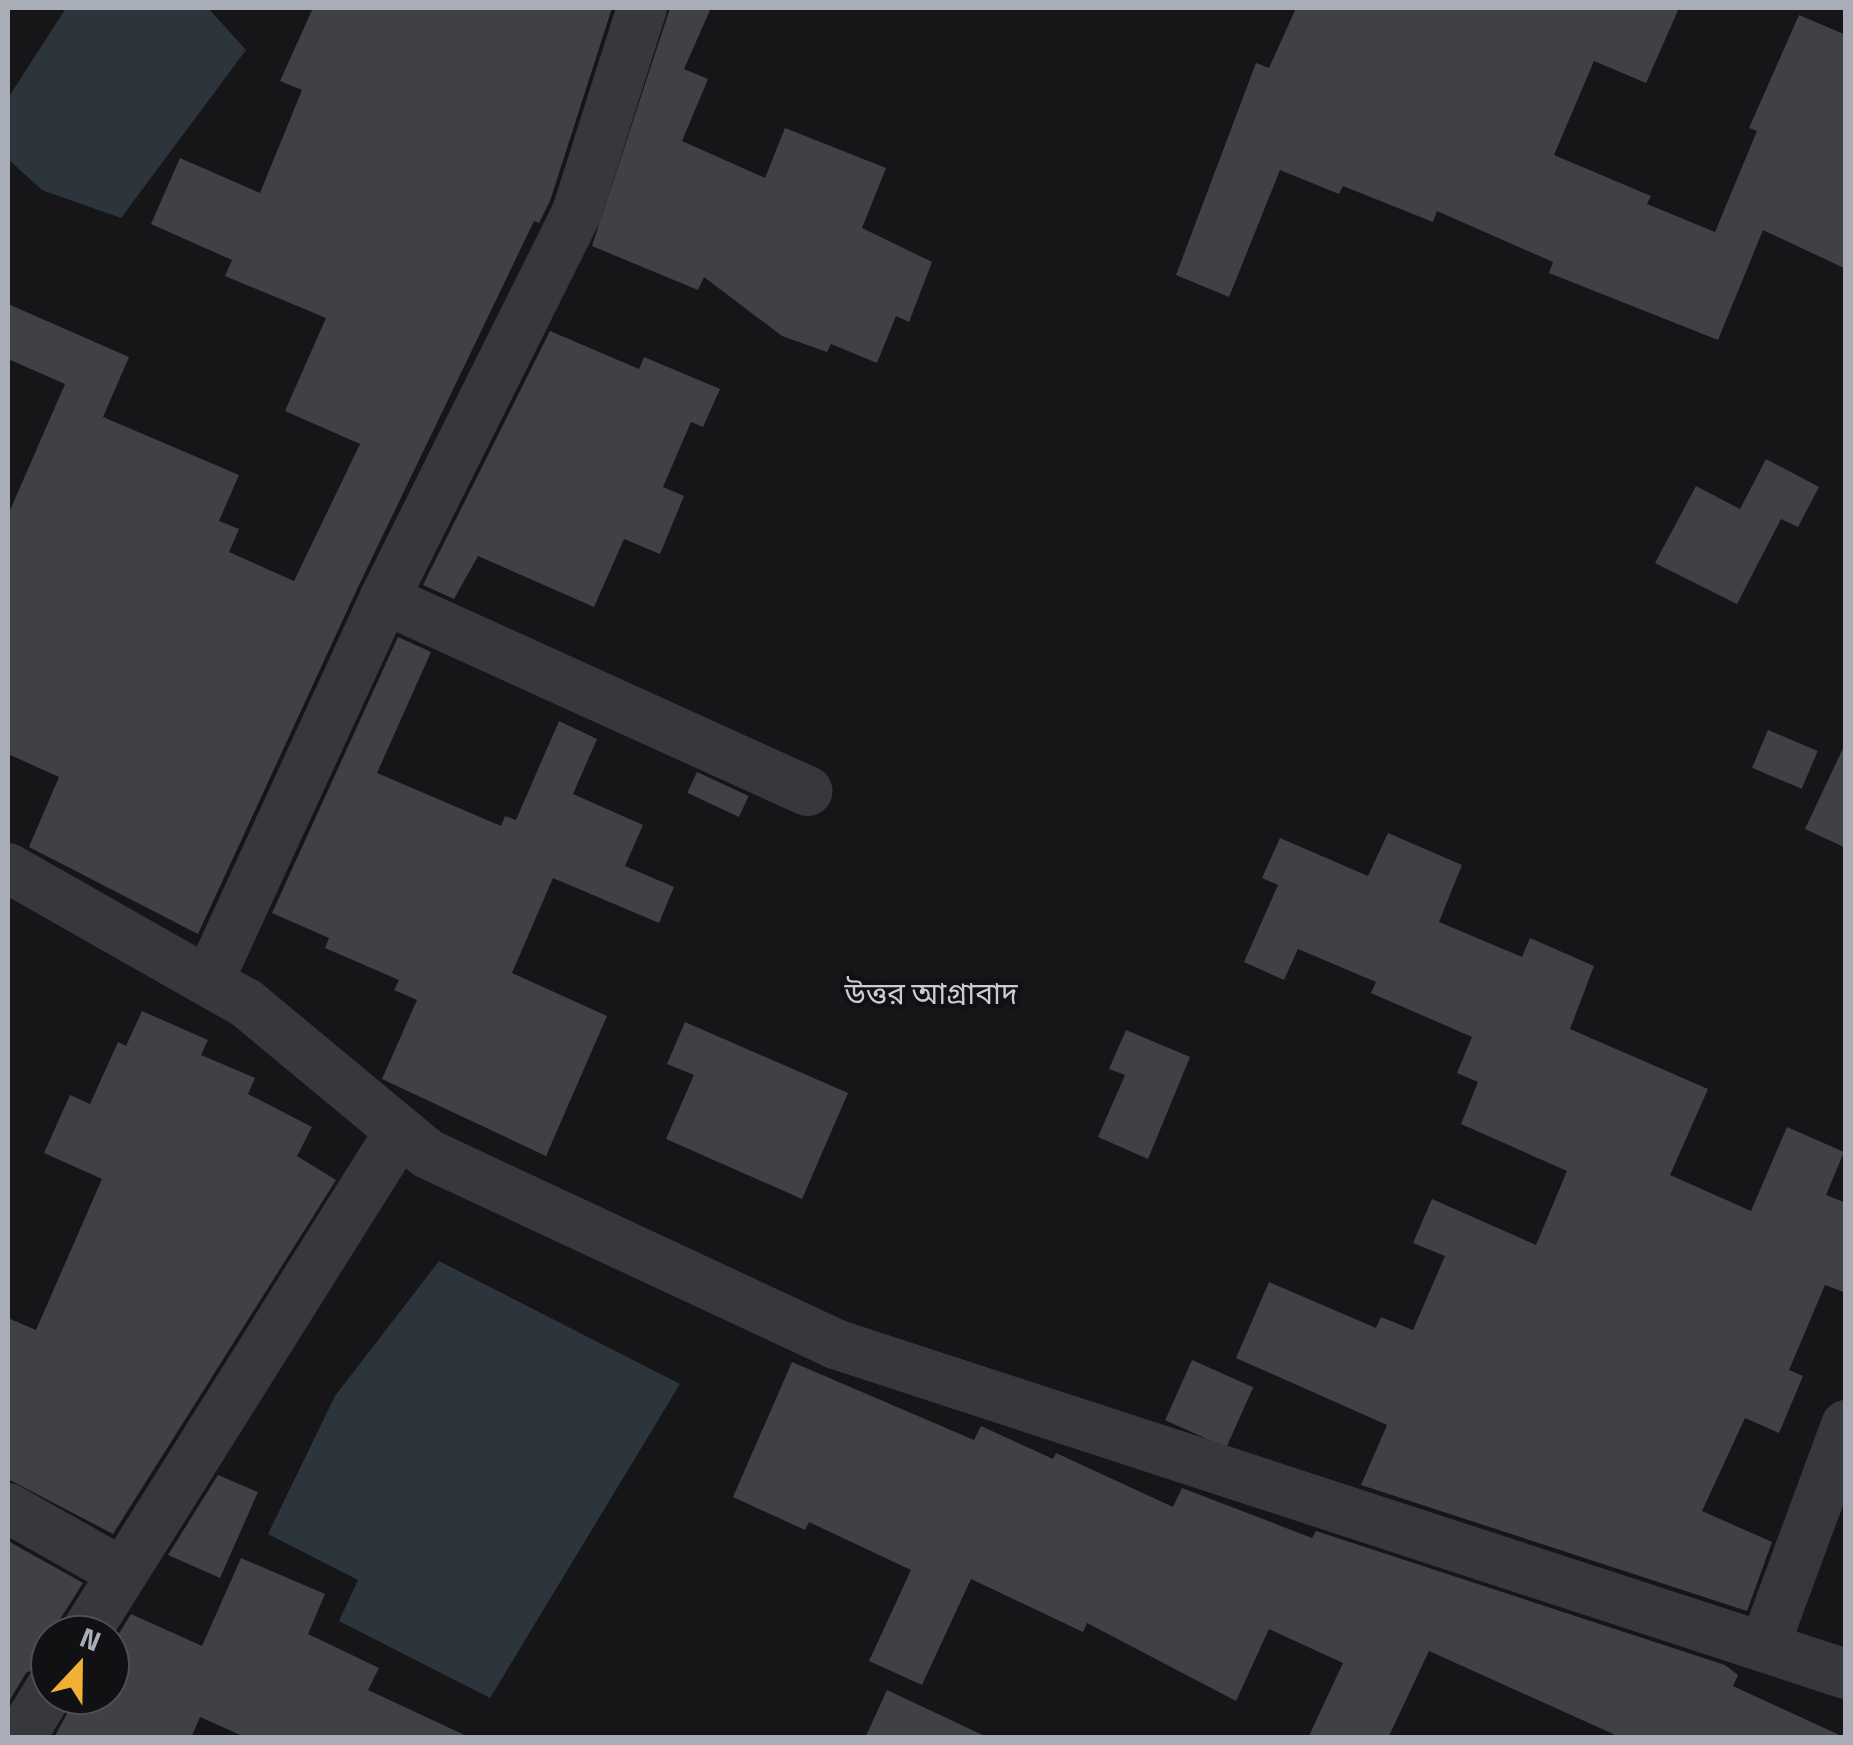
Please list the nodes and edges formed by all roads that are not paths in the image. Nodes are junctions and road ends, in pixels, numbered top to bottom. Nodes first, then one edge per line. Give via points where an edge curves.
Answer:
1 (642, 8) edge
2 (384, 599) junction
3 (808, 790) dead end
4 (8, 868) edge
5 (209, 980) junction
6 (400, 1131) junction
7 (1846, 1425) edge
8 (8, 1508) edge
9 (124, 1572) junction
10 (97, 1615) edge
11 (1764, 1647) junction
12 (1846, 1674) edge
13 (34, 1715) edge
14 (20, 1738) edge

1 - 2 street via 578,212
2 - 3 street
2 - 5 street
4 - 5 street
5 - 6 street
6 - 9 street
6 - 11 street via 428,1154 835,1344
7 - 11 street
8 - 9 street
9 - 10 street
11 - 12 street
13 - 14 street

